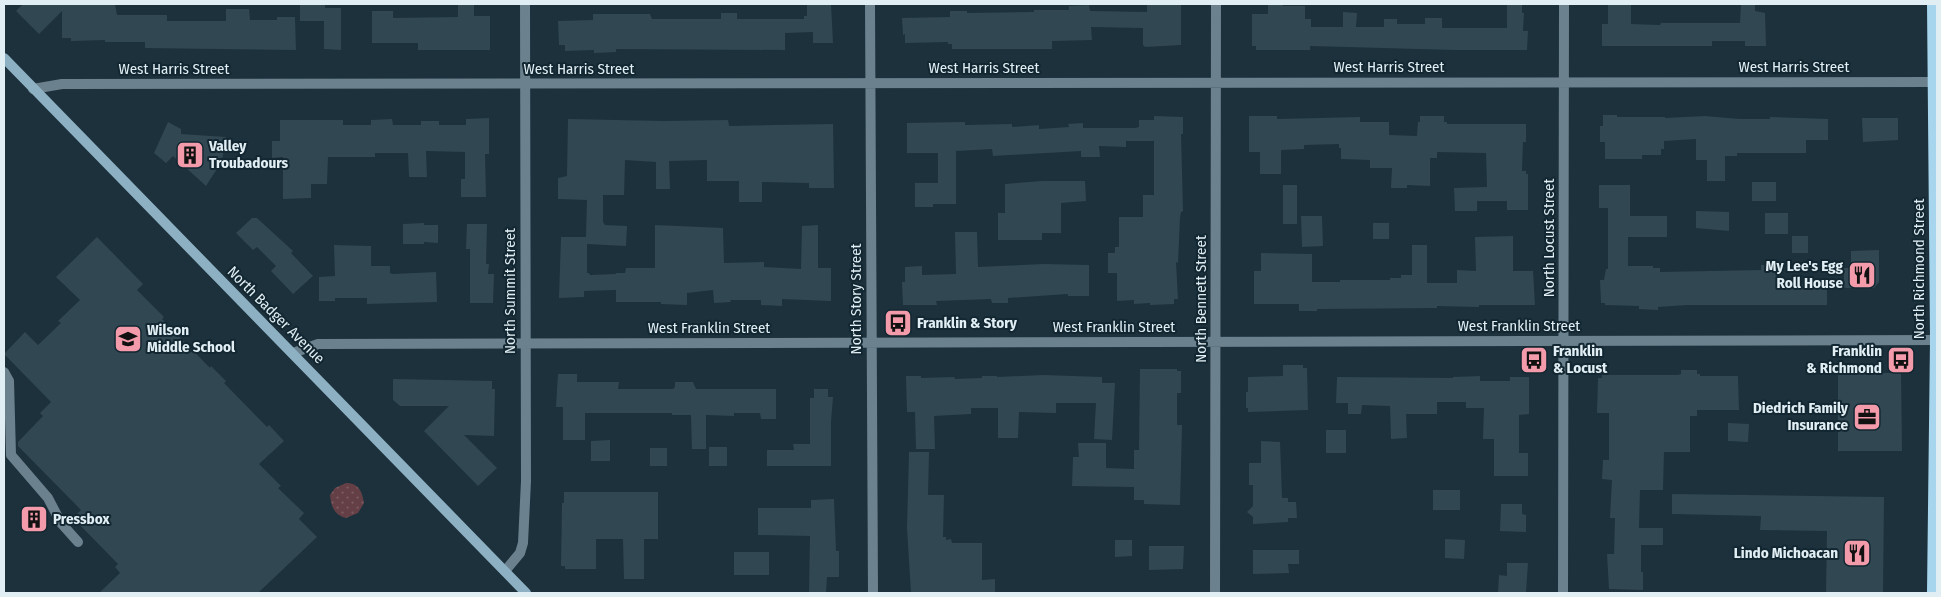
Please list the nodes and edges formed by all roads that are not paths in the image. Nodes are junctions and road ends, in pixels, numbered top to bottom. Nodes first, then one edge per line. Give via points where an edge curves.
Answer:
1 (525, 4) edge
2 (870, 4) edge
3 (1216, 4) edge
4 (1564, 4) edge
5 (1933, 4) edge
6 (4, 58) edge
7 (870, 82) junction
8 (1216, 82) junction
9 (1564, 82) junction
10 (1934, 82) junction
11 (525, 84) junction
12 (34, 89) junction
13 (1937, 340) edge
14 (1216, 341) junction
15 (1564, 341) junction
16 (872, 343) junction
17 (525, 344) junction
18 (293, 353) junction
19 (4, 372) edge
20 (78, 542) dead end
21 (504, 571) junction
22 (526, 593) edge
23 (873, 593) edge
24 (1216, 593) edge
25 (1562, 593) edge
26 (1933, 593) edge

1 - 11 street, North Summit Street
2 - 7 street, North Story Street
3 - 8 street, North Bennett Street
4 - 9 street, North Locust Street
5 - 10 main road, North Richmond Street
6 - 12 main road, North Badger Avenue
7 - 8 street, West Harris Street
7 - 11 street, West Harris Street
7 - 16 street, North Story Street
8 - 9 street, West Harris Street
8 - 14 street, North Bennett Street
9 - 10 street, West Harris Street
9 - 15 street, North Locust Street
10 - 13 main road, North Richmond Street
11 - 12 street, West Harris Street via 62,84
11 - 17 street, North Summit Street
12 - 18 main road, North Badger Avenue
13 - 15 street, West Franklin Street
13 - 26 main road, North Richmond Street
14 - 15 street, West Franklin Street
14 - 16 street, West Franklin Street
14 - 24 street, North Bennett Street
15 - 25 street, North Locust Street
16 - 17 street, West Franklin Street
16 - 23 street, North Story Street
17 - 18 street, West Franklin Street via 318,344
17 - 21 street, North Summit Street via 525,524 520,553
18 - 21 main road, North Badger Avenue
19 - 20 street via 9,381 11,455 48,498 61,523
21 - 22 main road, North Badger Avenue

